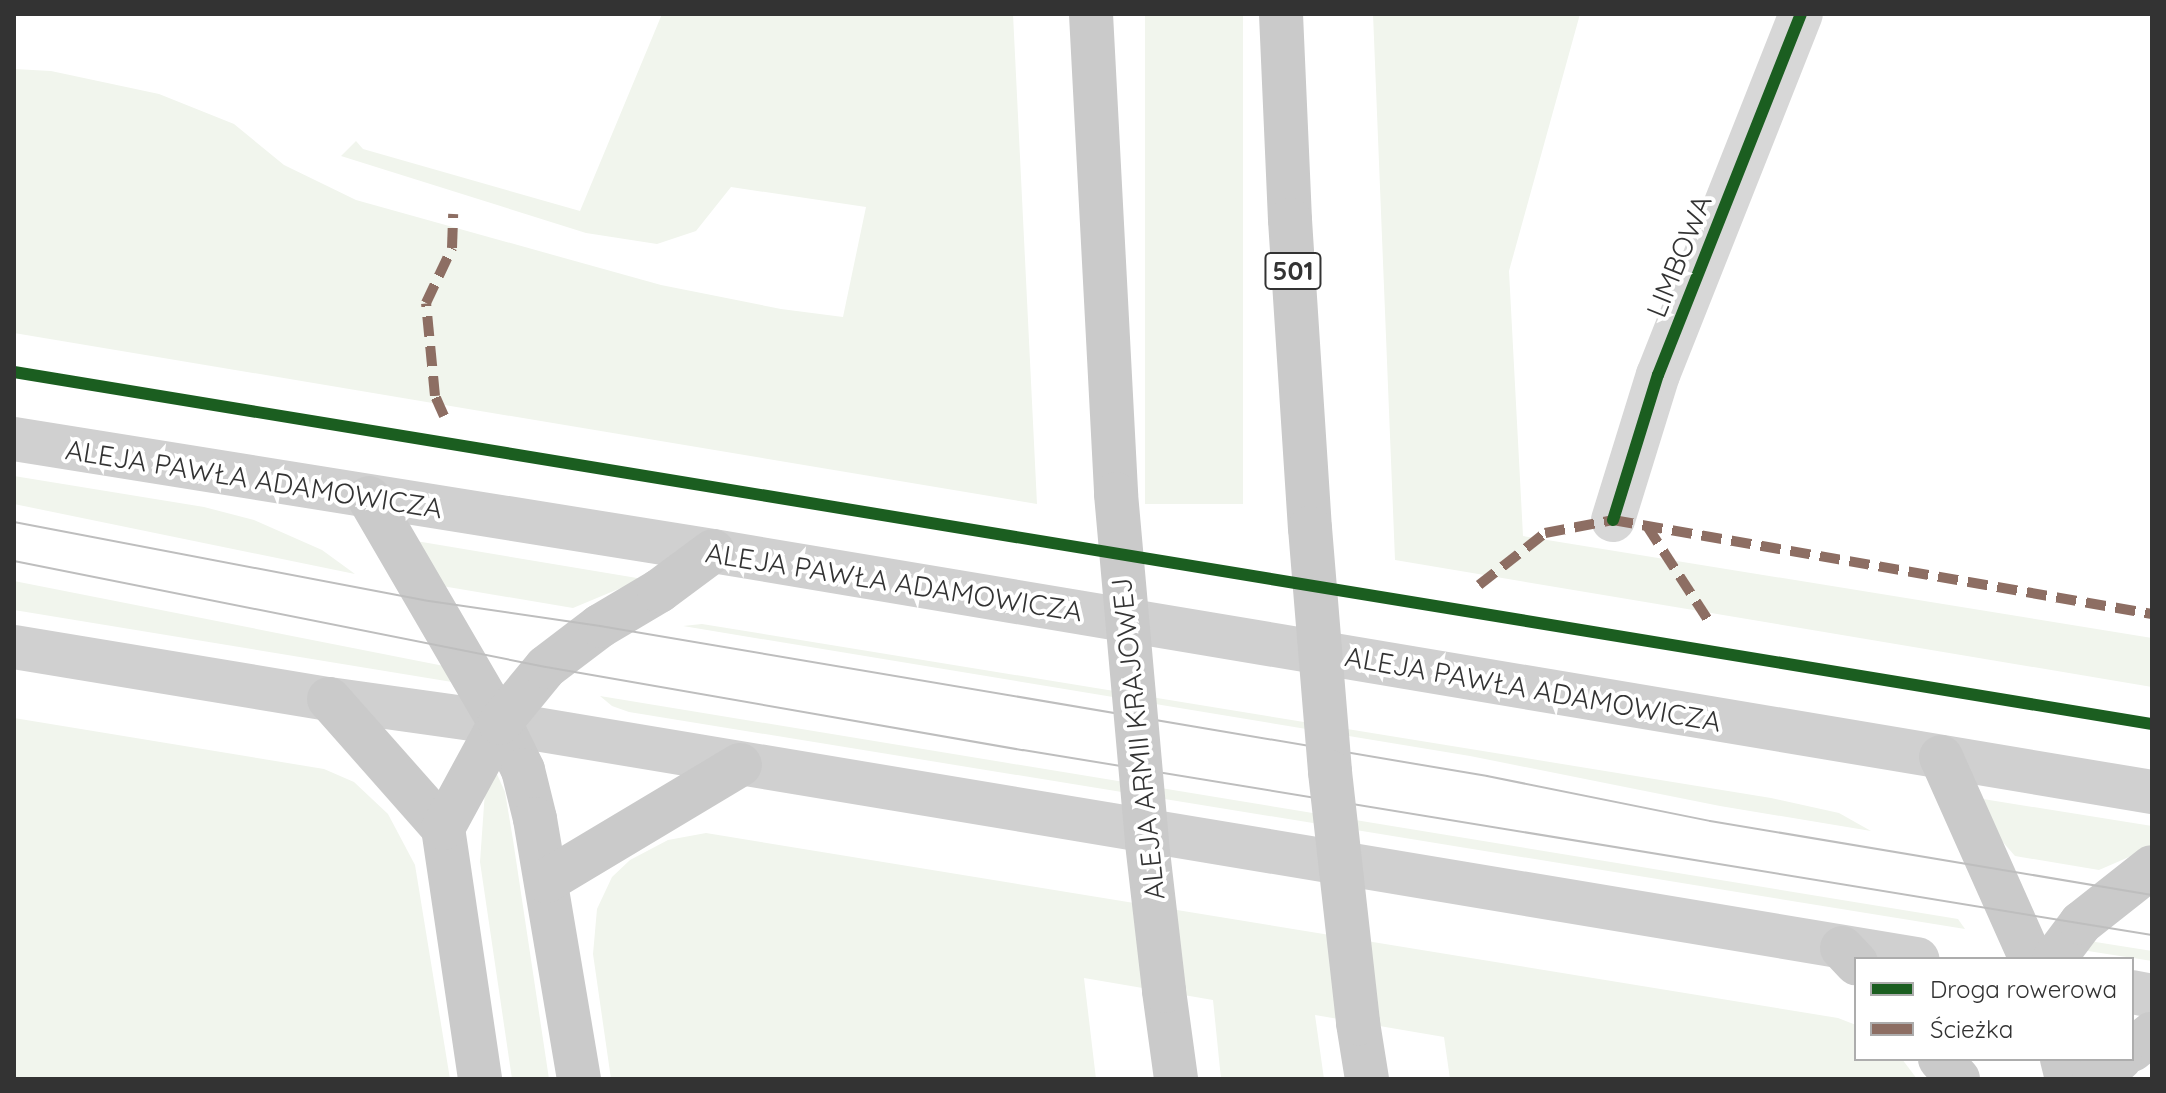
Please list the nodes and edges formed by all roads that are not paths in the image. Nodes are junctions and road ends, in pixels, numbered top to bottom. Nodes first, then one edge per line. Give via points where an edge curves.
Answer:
1 (1091, 14) edge
2 (1281, 14) edge
3 (1801, 14) edge
4 (14, 439) edge
5 (369, 498) junction
6 (1613, 520) dead end
7 (713, 551) junction
8 (14, 647) edge
9 (329, 699) junction
10 (500, 723) junction
11 (1941, 757) junction
12 (740, 765) junction
13 (2152, 792) edge
14 (443, 828) junction
15 (2152, 867) edge
16 (546, 881) junction
17 (1849, 956) edge
18 (1872, 957) edge
19 (2030, 957) edge
20 (2056, 957) edge
21 (2152, 1034) edge
22 (2134, 1048) edge
23 (1942, 1061) edge
24 (1988, 1061) edge
25 (2117, 1061) edge
26 (480, 1079) edge
27 (579, 1079) edge
28 (1176, 1079) edge
29 (1367, 1079) edge
30 (1958, 1079) edge
31 (1977, 1079) edge
32 (2094, 1079) edge

1 - 28 main road, ALEJA ARMII KRAJOWEJ, bridge via 1116,494 1144,815
2 - 29 main road, 501, bridge via 1310,528 1330,772
3 - 6 street, LIMBOWA via 1658,375
4 - 5 main road, ALEJA PAWŁA ADAMOWICZA
5 - 7 main road, ALEJA PAWŁA ADAMOWICZA
5 - 10 main road
7 - 10 main road via 546,667
7 - 11 main road, ALEJA PAWŁA ADAMOWICZA
8 - 9 main road
9 - 10 main road
9 - 14 main road
10 - 12 main road
10 - 14 main road
10 - 16 main road via 523,770
11 - 13 main road, ALEJA PAWŁA ADAMOWICZA
11 - 19 main road
12 - 16 main road
12 - 17 main road
14 - 26 main road
15 - 20 main road via 2081,923
16 - 27 main road
17 - 18 main road
21 - 22 main road
23 - 30 main road
24 - 31 main road
25 - 32 main road

